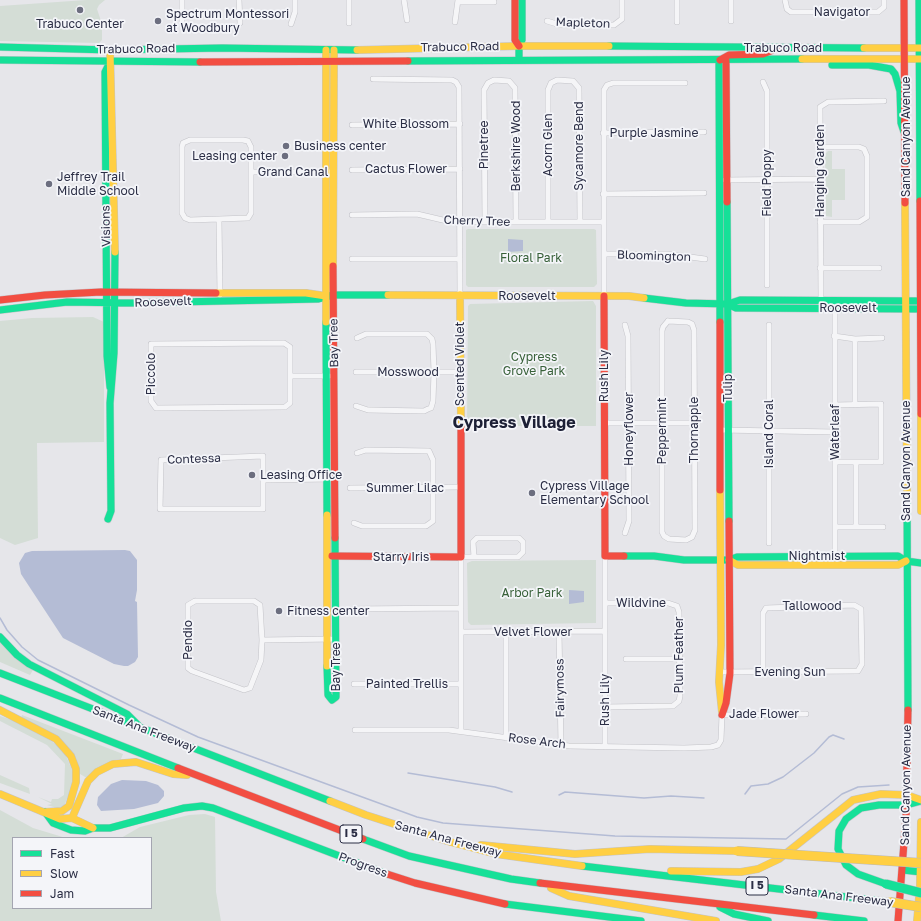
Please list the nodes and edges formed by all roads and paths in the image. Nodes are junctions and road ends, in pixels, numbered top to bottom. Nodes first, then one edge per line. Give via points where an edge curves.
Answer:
1 (182, 0) edge
2 (239, 0) edge
3 (295, 0) edge
4 (349, 0) edge
5 (404, 0) edge
6 (515, 0) edge
7 (522, 0) edge
8 (622, 0) edge
9 (677, 0) edge
10 (731, 0) edge
11 (785, 0) edge
12 (884, 0) edge
13 (904, 0) edge
14 (919, 0) edge
15 (458, 1) edge
16 (494, 2) dead end
17 (407, 20) dead end
18 (547, 21) dead end
19 (731, 21) dead end
20 (455, 22) dead end
21 (677, 22) dead end
22 (182, 23) dead end
23 (240, 23) dead end
24 (349, 23) dead end
25 (291, 24) dead end
26 (519, 46) junction
27 (0, 47) edge
28 (778, 47) junction
29 (906, 48) junction
30 (920, 48) edge
31 (110, 50) junction
32 (330, 50) junction
33 (906, 59) junction
34 (920, 59) edge
35 (0, 60) edge
36 (519, 60) junction
37 (723, 61) junction
38 (794, 61) junction
39 (110, 62) junction
40 (330, 62) junction
41 (373, 79) dead end
42 (500, 80) joint
43 (563, 80) joint
44 (763, 82) dead end
45 (685, 83) dead end
46 (884, 101) dead end
47 (460, 124) junction
48 (352, 125) dead end
49 (704, 132) dead end
50 (603, 133) junction
51 (906, 136) junction
52 (820, 147) junction
53 (920, 167) edge
54 (460, 169) junction
55 (352, 170) dead end
56 (251, 172) junction
57 (330, 172) junction
58 (820, 179) junction
59 (724, 180) junction
60 (767, 180) junction
61 (704, 193) dead end
62 (603, 194) junction
63 (352, 215) dead end
64 (219, 220) junction
65 (460, 222) junction
66 (485, 222) junction
67 (516, 222) junction
68 (548, 222) junction
69 (580, 222) junction
70 (604, 222) junction
71 (820, 222) junction
72 (604, 254) junction
73 (705, 258) dead end
74 (460, 259) junction
75 (352, 260) dead end
76 (820, 268) junction
77 (880, 268) dead end
78 (767, 285) dead end
79 (460, 295) junction
80 (220, 296) junction
81 (330, 296) junction
82 (604, 296) junction
83 (110, 297) junction
84 (0, 300) edge
85 (821, 300) junction
86 (921, 301) edge
87 (724, 304) junction
88 (906, 304) junction
89 (835, 308) junction
90 (921, 309) edge
91 (0, 310) edge
92 (676, 321) joint
93 (625, 325) dead end
94 (769, 325) dead end
95 (834, 336) junction
96 (357, 338) dead end
97 (882, 338) dead end
98 (855, 339) junction
99 (356, 372) dead end
100 (434, 372) junction
101 (460, 372) junction
102 (290, 376) junction
103 (330, 376) junction
104 (835, 405) junction
105 (855, 405) junction
106 (356, 406) dead end
107 (604, 423) junction
108 (629, 423) junction
109 (662, 423) junction
110 (694, 423) junction
111 (724, 431) junction
112 (769, 432) junction
113 (835, 432) junction
114 (357, 453) dead end
115 (835, 462) junction
116 (856, 462) junction
117 (331, 479) junction
118 (263, 480) junction
119 (434, 487) junction
120 (460, 487) junction
121 (350, 488) dead end
122 (921, 511) edge
123 (108, 519) dead end
124 (354, 523) dead end
125 (835, 527) junction
126 (856, 527) junction
127 (883, 527) dead end
128 (625, 533) dead end
129 (678, 540) joint
130 (769, 543) dead end
131 (332, 556) junction
132 (604, 556) junction
133 (835, 556) junction
134 (461, 557) junction
135 (474, 557) junction
136 (724, 560) junction
137 (906, 561) junction
138 (921, 563) edge
139 (605, 603) junction
140 (677, 606) joint
141 (461, 608) junction
142 (352, 609) dead end
143 (605, 631) junction
144 (461, 632) junction
145 (506, 632) junction
146 (559, 632) junction
147 (0, 637) edge
148 (331, 639) junction
149 (262, 640) junction
150 (626, 659) dead end
151 (679, 659) junction
152 (860, 670) joint
153 (720, 672) junction
154 (763, 672) junction
155 (0, 673) edge
156 (730, 673) junction
157 (354, 684) dead end
158 (461, 684) junction
159 (0, 698) edge
160 (605, 707) junction
161 (0, 710) edge
162 (806, 714) dead end
163 (722, 715) junction
164 (142, 729) junction
165 (355, 730) dead end
166 (461, 730) junction
167 (506, 738) junction
168 (561, 745) junction
169 (718, 745) joint
170 (605, 747) junction
171 (195, 775) junction
172 (0, 794) edge
173 (907, 795) junction
174 (921, 801) edge
175 (906, 806) junction
176 (45, 812) junction
177 (72, 818) junction
178 (921, 822) edge
179 (93, 828) junction
180 (447, 841) junction
181 (921, 869) edge
182 (903, 870) junction
183 (624, 871) junction
184 (539, 883) junction
185 (921, 894) edge
186 (713, 903) junction
187 (921, 907) edge
188 (640, 921) edge
189 (716, 921) edge
190 (768, 921) edge
191 (864, 921) edge
192 (898, 921) edge
193 (917, 921) edge

1 - 22 street
2 - 23 street
3 - 25 street
4 - 24 street
5 - 17 street
6 - 26 main road via 515,40
7 - 26 main road via 522,40
8 - 18 street, Mapleton via 622,19 614,25 560,25
9 - 21 street
10 - 19 street
11 - 12 street, Navigator via 787,9 791,12 878,12 884,7
13 - 29 main road, Sand Canyon Avenue
14 - 30 main road, Sand Canyon Avenue
15 - 16 street
15 - 20 street
26 - 28 main road, Trabuco Road
26 - 32 main road, Trabuco Road
26 - 36 main road
27 - 31 main road, Trabuco Road
28 - 29 main road, Trabuco Road
28 - 37 main road via 763,54 729,55
29 - 30 main road, Trabuco Road
29 - 33 main road, Sand Canyon Avenue
30 - 34 main road, Sand Canyon Avenue
31 - 32 main road, Trabuco Road
31 - 39 main road, Visions
32 - 40 main road, Bay Tree
33 - 34 main road, Trabuco Road
33 - 38 main road, Trabuco Road
33 - 51 main road, Sand Canyon Avenue
34 - 53 main road, Sand Canyon Avenue
35 - 39 main road, Trabuco Road
36 - 37 main road, Trabuco Road
36 - 40 main road, Trabuco Road
37 - 38 main road, Trabuco Road
37 - 59 main road, Tulip
38 - 51 main road via 806,66 869,65 891,69 900,92 901,123
39 - 40 main road, Trabuco Road
39 - 83 main road, Visions via 105,72
40 - 57 main road, Bay Tree
41 - 47 street, Scented Violet via 454,80 460,87
42 - 66 street, Pinetree via 490,81 484,90
42 - 67 street, Berkshire Wood via 509,82 515,88
43 - 68 street, Acorn Glen via 553,81 548,90
43 - 69 street, Sycamore Bend via 573,81 579,88
44 - 60 street, Field Poppy via 767,91
45 - 50 street, Rush Lily via 607,85 603,92
46 - 52 street, Hanging Garden via 823,103 819,110
47 - 48 street, White Blossom
47 - 54 street, Scented Violet
49 - 50 street, Purple Jasmine
50 - 62 street, Rush Lily
51 - 88 main road, Sand Canyon Avenue
52 - 58 street, Hanging Garden
52 - 71 street via 859,147 864,149 867,156 867,217 859,222
53 - 86 main road, Sand Canyon Avenue
54 - 55 street, Cactus Flower
54 - 65 street, Scented Violet
56 - 57 street, Grand Canal
56 - 64 street, Grand Canal via 251,213 248,218
56 - 64 street, Grand Canal via 251,147 248,141 190,140 184,143 182,213 190,220
57 - 81 main road, Bay Tree
58 - 60 street
58 - 71 street, Hanging Garden
59 - 60 street
59 - 87 main road, Tulip
60 - 78 street, Field Poppy
61 - 62 street
62 - 70 street, Rush Lily
63 - 65 street, Cherry Tree via 417,214
64 - 80 street
65 - 66 street, Cherry Tree
65 - 74 street, Scented Violet
66 - 67 street, Cherry Tree
67 - 68 street, Cherry Tree
68 - 69 street, Cherry Tree
69 - 70 street, Cherry Tree
70 - 72 street, Rush Lily
71 - 76 street, Hanging Garden
72 - 73 street, Bloomington via 668,254
72 - 82 street, Rush Lily
74 - 75 street
74 - 79 street, Scented Violet
76 - 77 street
76 - 85 street, Hanging Garden
79 - 81 main road, Roosevelt
79 - 82 main road, Roosevelt
79 - 101 main road, Scented Violet
80 - 81 main road, Roosevelt
80 - 83 main road, Roosevelt
81 - 103 main road, Bay Tree
82 - 87 main road, Roosevelt
82 - 107 main road, Rush Lily
83 - 84 main road, Roosevelt via 52,294
83 - 91 main road, Roosevelt
83 - 123 main road, Visions via 113,376 110,391 111,511
85 - 87 main road, Roosevelt via 740,300
85 - 88 main road, Roosevelt
86 - 88 main road, Roosevelt
86 - 90 main road, Sand Canyon Avenue
87 - 89 main road, Roosevelt via 736,308
87 - 111 main road, Tulip
88 - 89 main road, Roosevelt
88 - 90 main road, Roosevelt
88 - 137 main road, Sand Canyon Avenue
89 - 95 street, Waterleaf
90 - 122 main road, Sand Canyon Avenue
92 - 109 street, Peppermint via 668,321 662,327
92 - 110 street, Thornapple via 692,324 694,330
93 - 108 street, Honeyflower via 628,336
94 - 112 street, Island Coral
95 - 98 street
95 - 104 street, Waterleaf
96 - 100 street via 366,334 427,334 433,344
97 - 98 street
98 - 105 street
99 - 100 street, Mosswood
100 - 101 street, Mosswood
100 - 106 street via 431,408 368,410
101 - 120 main road, Scented Violet
102 - 102 street, Piccolo via 290,403 285,407 156,408 151,401 151,344 284,343 290,347
102 - 103 street
103 - 117 main road, Bay Tree
104 - 105 street
104 - 113 street, Waterleaf
105 - 116 street via 881,404 882,462
107 - 108 street
107 - 132 main road, Rush Lily
108 - 109 street
108 - 128 street, Honeyflower via 629,521
109 - 110 street
109 - 129 street, Peppermint via 662,532 669,539
110 - 129 street, Thornapple via 694,534 689,539
111 - 112 street
111 - 136 main road, Tulip
112 - 113 street
112 - 130 street, Island Coral
113 - 115 street, Waterleaf
114 - 119 street via 366,450 429,451 433,460
115 - 116 street
115 - 125 street, Waterleaf
116 - 126 street
117 - 118 street
117 - 131 main road, Bay Tree
118 - 118 street, Contessa via 263,508 160,509 161,460 263,456
119 - 120 street, Summer Lilac
119 - 121 street, Summer Lilac
119 - 124 street via 433,516 430,525 362,526
120 - 134 main road, Scented Violet
125 - 126 street
125 - 133 street, Waterleaf
126 - 127 street
131 - 134 main road, Starry Iris
131 - 148 main road, Bay Tree
132 - 136 main road, Nightmist
132 - 139 street, Rush Lily
133 - 136 main road, Nightmist via 737,557
133 - 137 main road, Nightmist via 898,556
134 - 135 street, Starry Iris
134 - 141 street, Scented Violet
135 - 135 street, Starry Iris via 518,557 523,552 524,542 519,538 477,538 474,542
136 - 137 main road, Nightmist via 738,565 898,565
136 - 153 main road, Tulip
136 - 156 main road, Tulip
137 - 138 main road, Nightmist
137 - 173 main road, Sand Canyon Avenue
139 - 140 street, Wildvine via 668,603
139 - 143 street, Rush Lily
140 - 151 street, Plum Feather
141 - 142 street
141 - 144 street, Scented Violet
143 - 146 street, Velvet Flower
143 - 160 street, Rush Lily
144 - 145 street, Velvet Flower
144 - 158 street, Scented Violet
145 - 146 street, Velvet Flower
145 - 167 street
146 - 168 street, Fairymoss
147 - 164 main road via 17,656 29,664 127,714
148 - 148 main road, Bay Tree via 328,695 332,700 336,697
148 - 149 street
149 - 149 street, Pendio via 262,608 257,602 196,601 188,605 187,664 192,671 247,690 252,685 258,669
150 - 151 street
151 - 160 street, Plum Feather via 680,696 677,704 669,707
152 - 154 street, Evening Sun
152 - 154 street, Tallowood via 862,614 859,607 848,606 766,608 763,613
153 - 156 street, Evening Sun
153 - 163 main road, Tulip
154 - 156 street, Evening Sun
155 - 164 main road, Santa Ana Freeway / I 5
156 - 163 main road, Tulip
157 - 158 street, Painted Trellis
158 - 166 street, Scented Violet
159 - 171 main road, Santa Ana Freeway / I 5
160 - 170 street, Rush Lily
161 - 176 main road via 56,739 71,756 76,769 76,782 69,806 62,811
162 - 163 street, Jade Flower
163 - 169 street, Tulip via 721,740
164 - 180 main road, Santa Ana Freeway / I 5 via 366,815
165 - 166 street, Rose Arch
166 - 167 street, Rose Arch
167 - 168 street, Rose Arch
168 - 170 street, Rose Arch
169 - 170 street, Rose Arch via 684,748
171 - 177 main road via 173,774 136,762 112,764 100,770 88,781
171 - 184 main road, Santa Ana Freeway / I 5 via 409,856
172 - 176 main road, Progress
173 - 174 main road
173 - 175 main road, Sand Canyon Avenue
173 - 183 main road via 868,796 849,802 779,859 758,869 733,872
174 - 175 main road
175 - 182 main road, Sand Canyon Avenue
175 - 185 main road, bridge via 879,805 861,808 846,819 839,831 838,849 846,865 858,874
176 - 177 main road, Progress via 62,819
176 - 179 main road, Progress via 53,823 71,830 85,831
177 - 179 main road, Progress
178 - 181 main road, Sand Canyon Avenue
179 - 188 main road, Progress via 110,828 184,808 214,808 415,883 506,904
180 - 181 main road, bridge via 569,853 650,849 737,851
180 - 183 main road, Santa Ana Freeway / I 5 via 496,854
181 - 182 main road
181 - 193 main road, Sand Canyon Avenue
182 - 192 main road, Sand Canyon Avenue
183 - 187 main road, Santa Ana Freeway / I 5, bridge
184 - 186 main road, Santa Ana Freeway / I 5
184 - 189 main road via 569,896
186 - 190 main road via 734,914
186 - 191 main road, Santa Ana Freeway / I 5

